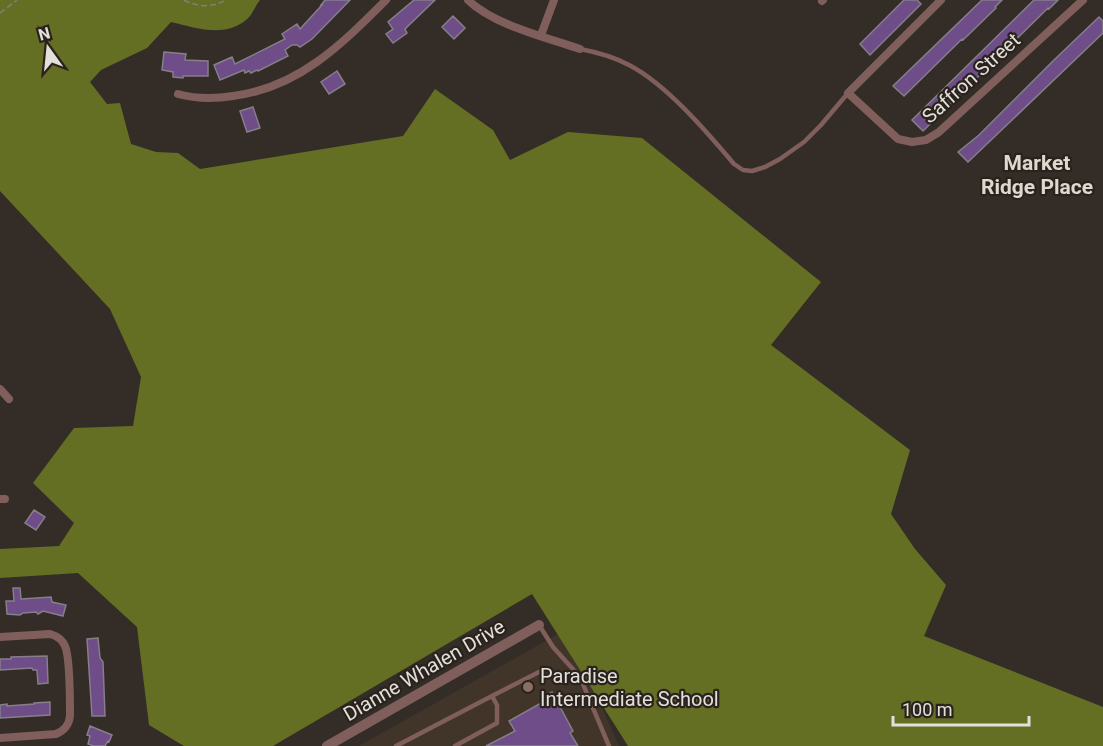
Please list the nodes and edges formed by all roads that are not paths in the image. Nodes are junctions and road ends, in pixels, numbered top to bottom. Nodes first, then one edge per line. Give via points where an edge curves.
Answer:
1 (386, 0) edge
2 (468, 0) edge
3 (554, 0) edge
4 (941, 0) edge
5 (1083, 0) edge
6 (541, 35) junction
7 (580, 49) joint
8 (848, 93) junction
9 (178, 94) dead end
10 (0, 389) edge
11 (9, 399) dead end
12 (539, 625) joint
13 (0, 636) edge
14 (545, 669) dead end
15 (492, 696) junction
16 (0, 738) edge
17 (327, 746) edge
18 (396, 746) edge
19 (455, 746) edge
20 (609, 746) edge

1 - 9 street via 340,44 281,84 227,97
2 - 6 street via 492,17
3 - 6 street
4 - 8 street
5 - 8 street, Saffron Street via 926,140 898,139
6 - 7 street
7 - 8 lane via 629,65 648,78 743,170 752,171 780,159 804,142
10 - 11 street
12 - 17 street, Dianne Whalen Drive
12 - 20 lane via 580,677
13 - 16 street via 50,634 62,641 67,654 70,716 65,729 56,734
14 - 15 lane
15 - 18 lane
15 - 19 lane via 497,705 497,723

